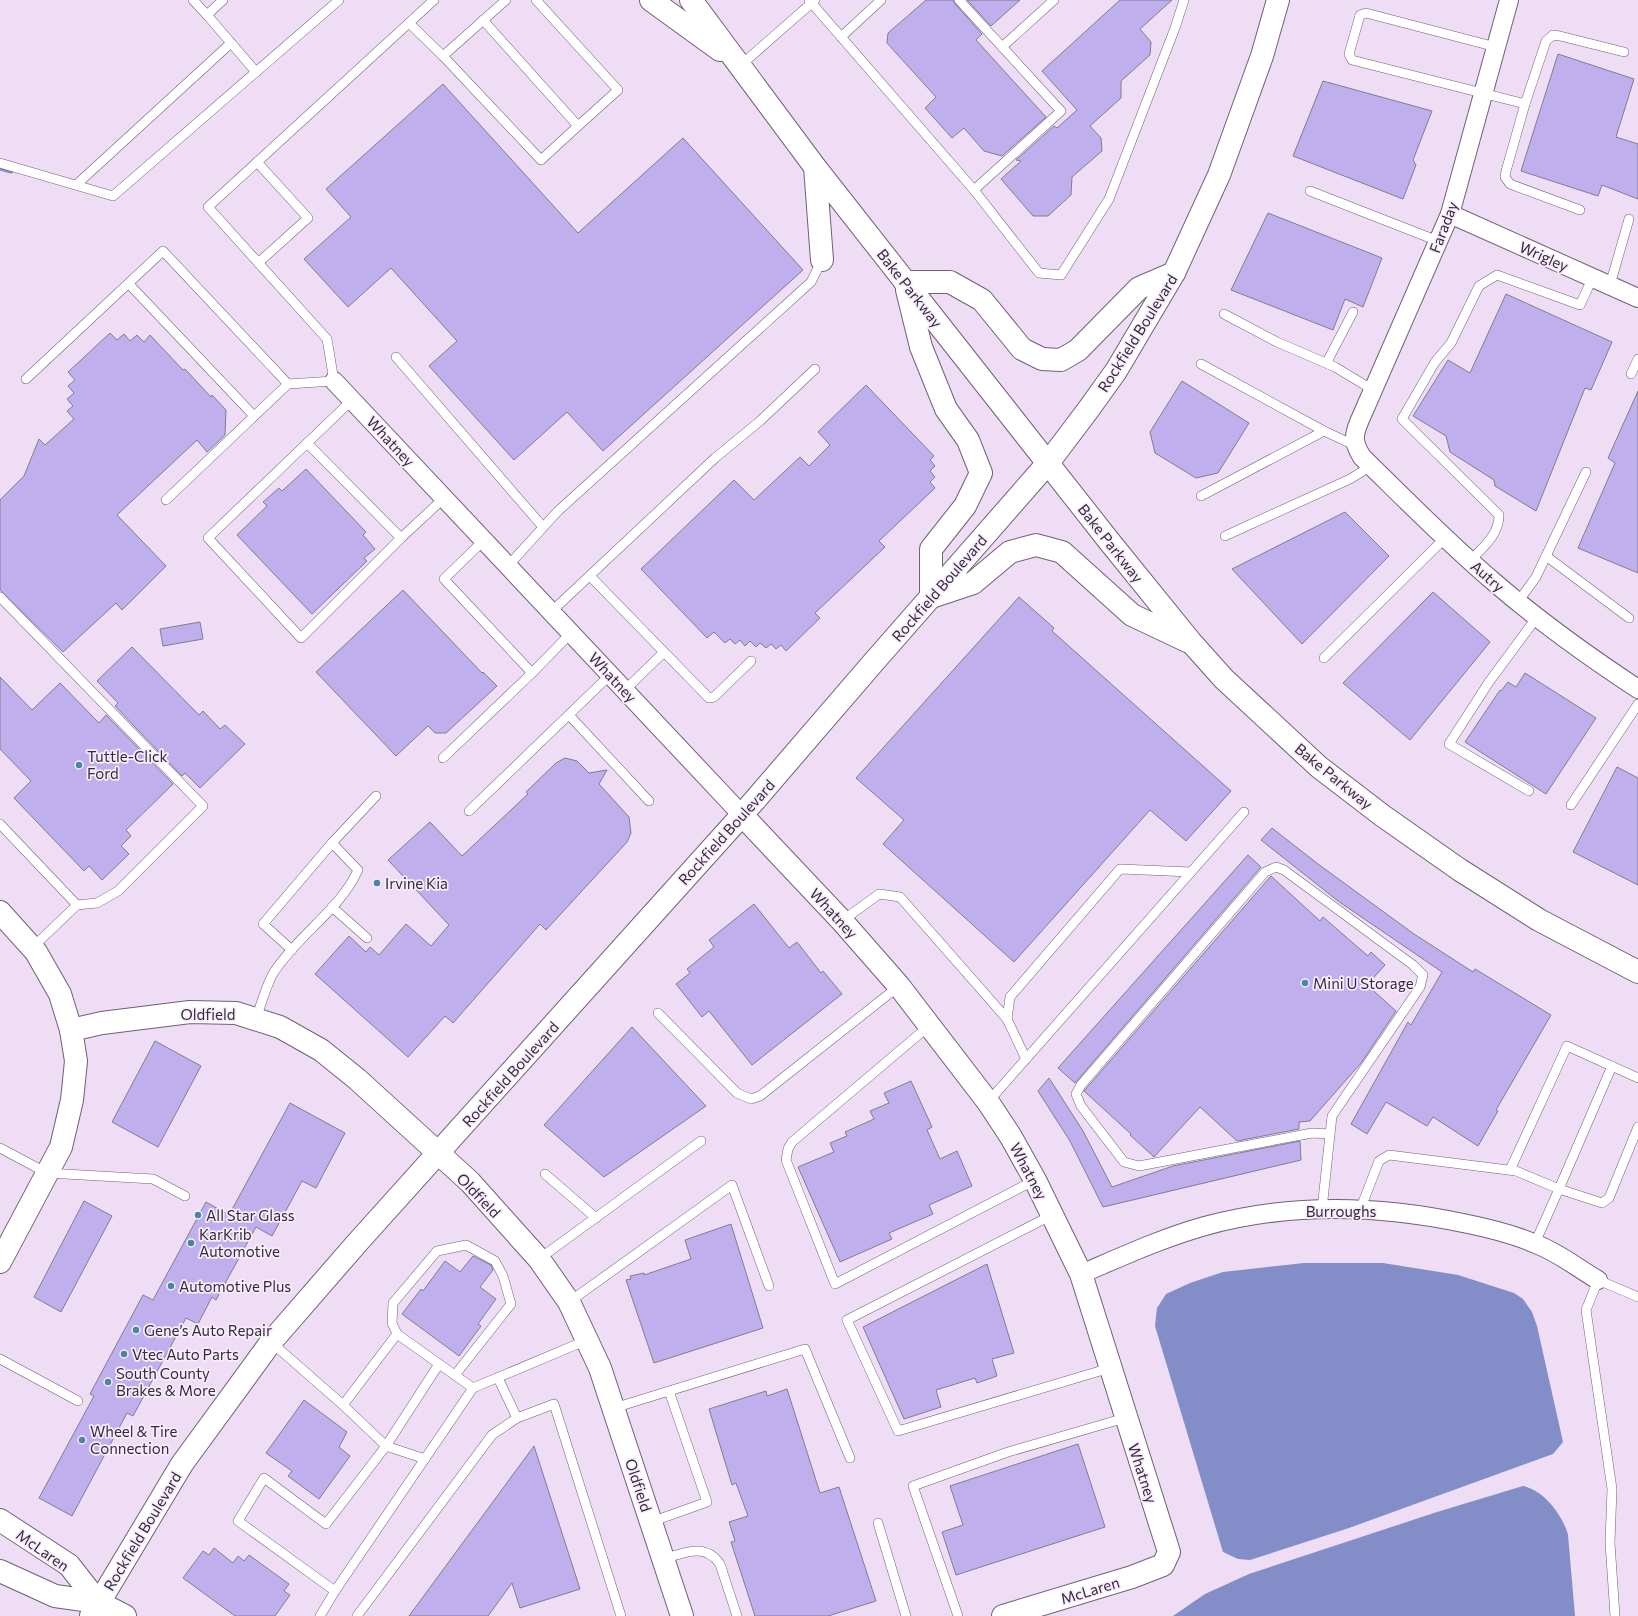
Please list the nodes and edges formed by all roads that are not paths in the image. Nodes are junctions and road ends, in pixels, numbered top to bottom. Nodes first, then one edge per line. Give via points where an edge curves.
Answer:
1 (194, 0) edge
2 (223, 0) edge
3 (339, 0) edge
4 (434, 0) edge
5 (506, 0) edge
6 (536, 0) edge
7 (651, 0) edge
8 (690, 0) edge
9 (881, 0) edge
10 (959, 0) edge
11 (1054, 0) edge
12 (1184, 0) edge
13 (1278, 0) edge
14 (1509, 0) edge
15 (812, 1) edge
16 (207, 15) junction
17 (483, 20) junction
18 (409, 22) junction
19 (841, 36) junction
20 (231, 43) junction
21 (1002, 47) junction
22 (1496, 47) junction
23 (1624, 52) dead end
24 (443, 56) junction
25 (741, 65) junction
26 (256, 72) junction
27 (1483, 94) junction
28 (1525, 104) junction
29 (578, 126) junction
30 (257, 162) junction
31 (0, 163) edge
32 (816, 167) junction
33 (76, 185) junction
34 (974, 190) junction
35 (1310, 190) dead end
36 (1580, 210) dead end
37 (1450, 214) junction
38 (1629, 219) dead end
39 (1438, 241) junction
40 (822, 260) joint
41 (258, 263) junction
42 (1174, 273) junction
43 (1592, 277) junction
44 (905, 282) junction
45 (129, 284) junction
46 (1610, 285) junction
47 (1638, 298) edge
48 (1353, 312) dead end
49 (1224, 314) dead end
50 (396, 357) dead end
51 (1638, 359) edge
52 (1201, 364) dead end
53 (1328, 364) junction
54 (815, 368) dead end
55 (1632, 374) dead end
56 (26, 379) dead end
57 (334, 381) junction
58 (288, 384) junction
59 (1373, 390) junction
60 (352, 400) junction
61 (254, 416) junction
62 (1324, 432) junction
63 (308, 443) junction
64 (1354, 445) junction
65 (1048, 462) junction
66 (1371, 466) junction
67 (1586, 472) dead end
68 (1201, 496) dead end
69 (444, 498) junction
70 (166, 500) dead end
71 (543, 527) junction
72 (1225, 536) dead end
73 (401, 538) junction
74 (1445, 538) junction
75 (484, 540) junction
76 (1546, 556) junction
77 (1470, 561) junction
78 (508, 566) junction
79 (590, 576) junction
80 (0, 597) edge
81 (931, 597) junction
82 (1518, 602) junction
83 (551, 612) junction
84 (1537, 617) junction
85 (1629, 618) dead end
86 (571, 633) junction
87 (1193, 644) junction
88 (664, 652) junction
89 (1324, 658) dead end
90 (751, 661) dead end
91 (532, 673) junction
92 (610, 675) junction
93 (1638, 689) edge
94 (625, 690) junction
95 (1638, 704) edge
96 (569, 715) junction
97 (443, 758) dead end
98 (1529, 791) dead end
99 (376, 796) dead end
100 (649, 801) dead end
101 (1571, 805) dead end
102 (469, 811) dead end
103 (1244, 812) dead end
104 (742, 815) junction
105 (0, 824) edge
106 (332, 843) junction
107 (1191, 872) junction
108 (77, 905) junction
109 (332, 907) junction
110 (0, 912) edge
111 (842, 921) junction
112 (367, 938) dead end
113 (32, 948) junction
114 (292, 950) junction
115 (1638, 972) edge
116 (899, 986) junction
117 (658, 1013) dead end
118 (256, 1018) junction
119 (1007, 1019) junction
120 (930, 1025) junction
121 (71, 1030) junction
122 (1026, 1059) junction
123 (1612, 1066) junction
124 (1638, 1078) edge
125 (988, 1102) junction
126 (1638, 1127) edge
127 (1330, 1134) junction
128 (702, 1141) dead end
129 (0, 1148) edge
130 (439, 1154) junction
131 (1510, 1170) junction
132 (47, 1173) junction
133 (545, 1174) dead end
134 (1035, 1180) junction
135 (1559, 1189) junction
136 (185, 1196) dead end
137 (1322, 1209) junction
138 (1360, 1210) junction
139 (1052, 1215) junction
140 (596, 1218) junction
141 (1535, 1243) junction
142 (539, 1259) junction
143 (0, 1262) edge
144 (1081, 1274) junction
145 (1598, 1280) junction
146 (769, 1286) dead end
147 (1638, 1298) edge
148 (569, 1302) junction
149 (397, 1334) junction
150 (587, 1340) junction
151 (271, 1342) junction
152 (0, 1359) edge
153 (439, 1364) junction
154 (1110, 1368) junction
155 (455, 1375) junction
156 (498, 1378) junction
157 (473, 1388) junction
158 (669, 1391) junction
159 (78, 1401) dead end
160 (343, 1405) junction
161 (614, 1408) junction
162 (517, 1418) junction
163 (1125, 1418) junction
164 (386, 1446) junction
165 (850, 1458) dead end
166 (425, 1459) junction
167 (0, 1520) edge
168 (651, 1522) junction
169 (878, 1523) dead end
170 (1169, 1552) joint
171 (663, 1559) junction
172 (0, 1572) edge
173 (335, 1591) junction
174 (95, 1609) edge
175 (125, 1616) edge
176 (320, 1616) edge
177 (357, 1616) edge
178 (621, 1616) edge
179 (682, 1616) edge
180 (737, 1616) edge
181 (906, 1616) edge
182 (958, 1616) edge
183 (1003, 1616) edge
184 (1615, 1616) edge

1 - 16 lane
2 - 16 lane
3 - 26 lane
4 - 18 lane
5 - 17 lane
6 - 29 lane via 618,90
7 - 25 main road
8 - 25 main road, Bake Parkway
9 - 19 lane
10 - 21 lane
11 - 21 lane
12 - 34 lane via 1109,199 1062,275 1038,273
13 - 42 main road, Rockfield Boulevard via 1262,56 1218,175
14 - 22 street, Faraday
15 - 19 lane
15 - 25 lane
16 - 20 lane
17 - 24 lane
17 - 29 lane
18 - 24 lane
18 - 30 lane
19 - 34 lane
20 - 26 lane
20 - 33 lane
21 - 34 lane via 1060,111
22 - 27 street, Faraday
22 - 27 lane via 1366,12 1360,15 1350,48 1352,60
23 - 28 lane via 1553,36 1546,41
24 - 29 lane via 541,160
25 - 32 main road, Bake Parkway
26 - 33 lane via 113,196
27 - 28 lane
27 - 37 street, Faraday
28 - 36 lane via 1505,177 1510,184
30 - 41 lane via 208,207
30 - 41 lane via 308,218
31 - 33 lane
32 - 40 main road
32 - 44 main road, Bake Parkway
35 - 39 lane
37 - 39 street, Faraday
37 - 43 street, Wrigley
38 - 46 lane
39 - 59 street, Faraday
40 - 71 lane via 811,282 558,510
41 - 57 lane via 327,340
42 - 44 main road via 1139,288 1078,350 1061,360 1042,359 1022,349 982,300 950,282
42 - 65 main road, Rockfield Boulevard via 1116,371
43 - 46 street, Wrigley
43 - 77 lane via 1580,305 1497,275 1479,286 1451,343 1435,362 1402,419 1499,515 1499,525 1492,538
44 - 65 main road, Bake Parkway
44 - 81 main road via 921,347 946,409 968,440 981,473 964,506 931,549
45 - 56 lane
45 - 58 lane via 163,251
45 - 61 lane
46 - 47 street, Wrigley
48 - 53 lane
49 - 53 lane
50 - 71 lane
51 - 55 lane
52 - 62 lane
53 - 59 lane
54 - 79 lane
57 - 58 lane
57 - 60 street, Whatney
58 - 61 lane
59 - 64 street, Faraday via 1354,433
60 - 63 lane
60 - 69 street, Whatney
61 - 70 lane
62 - 64 lane
62 - 68 lane
63 - 73 lane
63 - 73 lane via 208,538 301,638
64 - 66 street, Autry
65 - 81 main road, Rockfield Boulevard
65 - 87 main road, Bake Parkway
66 - 72 lane
66 - 74 street, Autry
67 - 76 lane
69 - 73 lane
69 - 75 street, Whatney
71 - 78 lane
74 - 77 street, Autry
74 - 89 lane
75 - 78 street, Whatney
75 - 91 lane via 444,578
76 - 82 lane via 1536,577
76 - 85 lane
77 - 82 street, Autry
78 - 83 street, Whatney
79 - 83 lane
79 - 88 lane
80 - 108 lane via 203,806 118,891 98,903
81 - 87 main road via 973,583 1010,552 1036,545 1062,552 1132,615
81 - 104 main road, Rockfield Boulevard
82 - 84 street, Autry
83 - 86 street, Whatney
84 - 93 street, Autry
84 - 98 lane via 1489,682 1449,744
86 - 91 lane
86 - 92 street, Whatney
87 - 115 main road, Bake Parkway via 1224,679 1319,767 1383,816 1460,870 1539,920
88 - 90 lane via 709,698 714,697
88 - 94 lane
91 - 97 lane
92 - 94 street, Whatney
92 - 96 lane
94 - 104 street, Whatney
95 - 101 lane
96 - 100 lane
96 - 102 lane
99 - 106 lane
103 - 107 lane
104 - 111 main road, Whatney
104 - 130 main road, Rockfield Boulevard
105 - 108 lane
106 - 109 lane via 358,870 351,886
106 - 114 lane via 263,924
107 - 119 lane via 1120,869 1010,997
107 - 122 lane
108 - 113 lane
109 - 112 lane
109 - 114 lane
110 - 113 main road
111 - 116 main road, Whatney
111 - 119 lane via 879,894 900,897
113 - 121 main road via 50,973 60,994
114 - 118 lane via 274,973
116 - 117 lane via 760,1096 751,1099 737,1093
116 - 120 main road, Whatney
118 - 121 main road, Oldfield via 236,1013 190,1012 102,1023
118 - 130 main road, Oldfield via 280,1027 321,1050 357,1079
119 - 122 lane
120 - 125 main road, Whatney
120 - 134 lane via 792,1142 788,1149 786,1160 836,1284
121 - 132 main road via 76,1061 72,1100 61,1147
122 - 125 lane
123 - 124 lane
123 - 131 lane via 1567,1046
123 - 135 lane
125 - 134 main road, Whatney
126 - 135 lane via 1609,1198 1602,1204
127 - 127 lane via 1332,1116 1420,988 1423,975 1284,870 1276,867 1265,872 1081,1085 1076,1094 1080,1106 1124,1162 1139,1166 1312,1133
127 - 137 lane
128 - 140 lane
129 - 132 lane
130 - 142 main road, Oldfield via 470,1182
130 - 151 main road, Rockfield Boulevard
131 - 135 lane
131 - 138 lane via 1389,1154 1379,1161
132 - 136 lane via 153,1179
132 - 143 main road
133 - 140 lane
134 - 139 main road, Whatney
135 - 141 lane
137 - 138 street, Burroughs
137 - 144 street, Burroughs via 1245,1217 1204,1226 1154,1243
138 - 141 street, Burroughs via 1429,1216 1485,1228
139 - 144 main road, Whatney
139 - 154 lane via 847,1320 898,1431
140 - 142 lane
141 - 145 street, Burroughs
142 - 148 main road, Oldfield
144 - 154 main road, Whatney
145 - 147 lane
145 - 184 lane via 1586,1310 1612,1489 1610,1543
146 - 148 lane via 732,1185
148 - 150 main road, Oldfield
149 - 153 lane
149 - 155 lane via 392,1323 393,1303 437,1251 466,1245 495,1261 503,1276 511,1304
149 - 160 lane
150 - 156 lane
150 - 161 main road, Oldfield
151 - 160 lane
151 - 174 main road, Rockfield Boulevard via 182,1464
152 - 159 lane
153 - 155 lane
153 - 164 lane
154 - 163 main road, Whatney
155 - 157 lane
156 - 157 lane
156 - 162 lane
157 - 166 lane
158 - 161 lane
158 - 165 lane via 805,1349
158 - 168 lane via 707,1502
160 - 164 lane
161 - 168 main road, Oldfield
162 - 177 lane via 492,1435
162 - 178 lane via 554,1404
163 - 170 main road, Whatney
163 - 182 lane via 1008,1452 913,1486
164 - 166 lane
164 - 173 lane via 326,1524 264,1478 238,1521
166 - 173 lane
167 - 174 main road, McLaren via 69,1565
168 - 171 main road, Oldfield
169 - 181 lane
170 - 183 main road, McLaren via 1163,1564 1132,1577
171 - 179 main road, Oldfield
171 - 180 lane via 691,1552 709,1552 720,1564
172 - 174 main road, McLaren via 55,1596
173 - 176 lane
174 - 175 main road, McLaren

